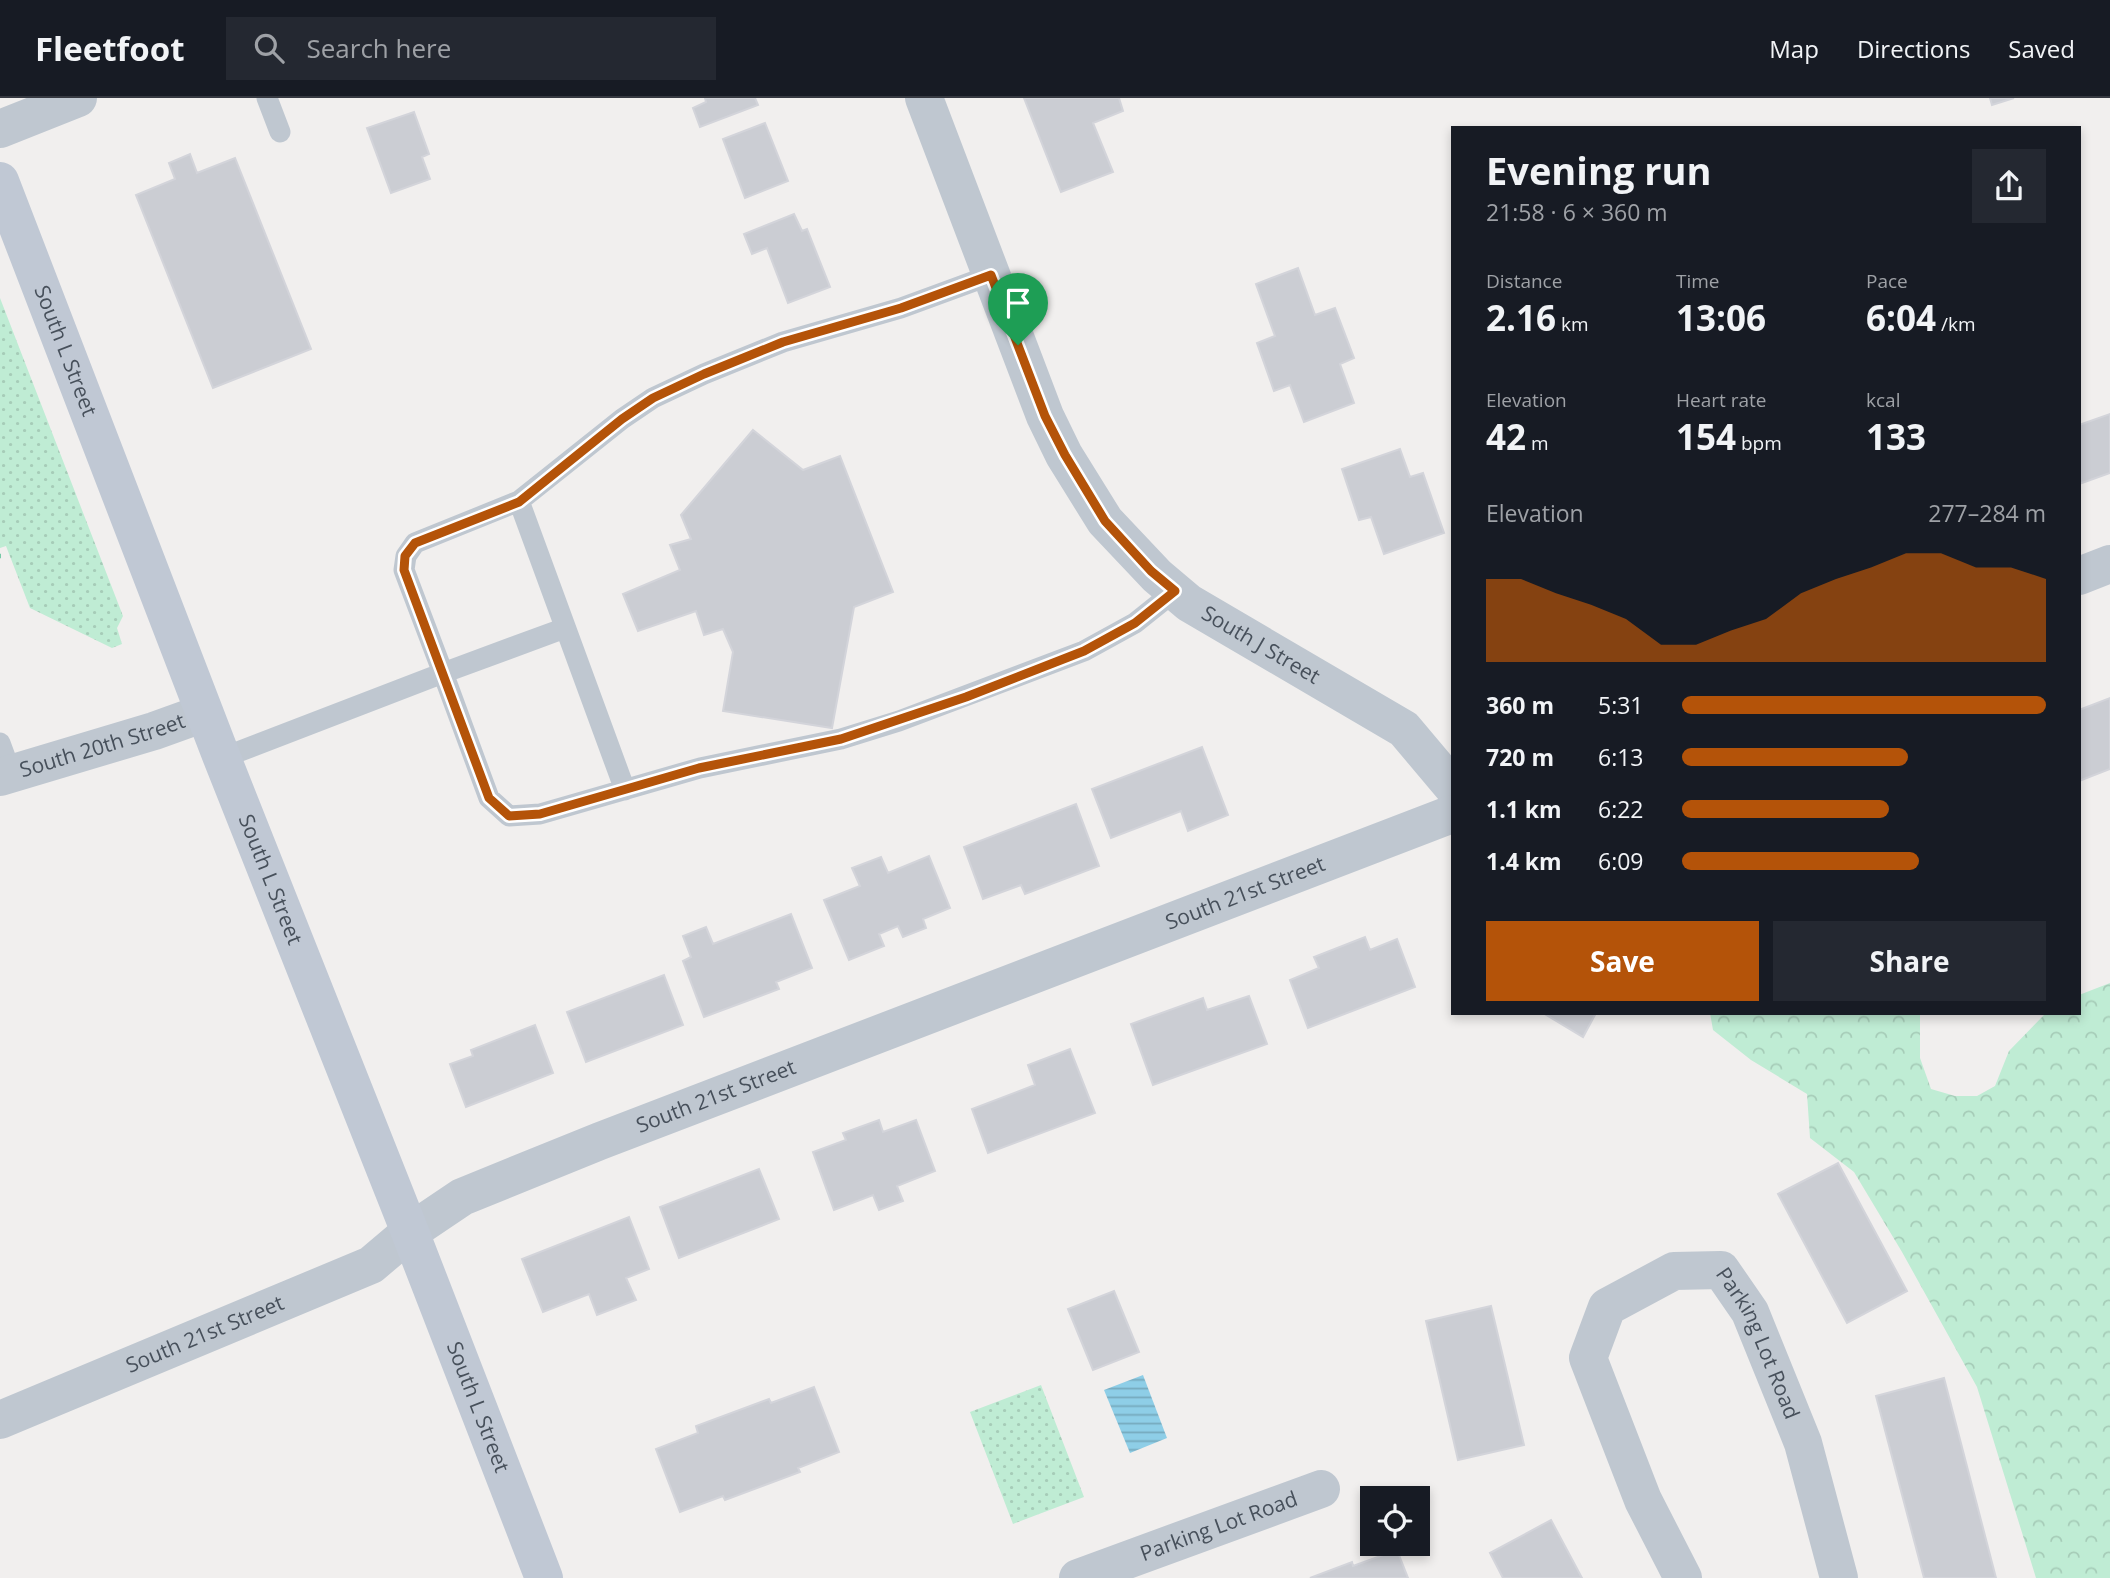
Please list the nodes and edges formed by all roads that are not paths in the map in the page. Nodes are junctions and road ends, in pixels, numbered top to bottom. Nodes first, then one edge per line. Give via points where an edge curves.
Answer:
1 (78, 98) edge
2 (267, 98) edge
3 (924, 98) edge
4 (0, 129) edge
5 (280, 132) dead end
6 (0, 181) edge
7 (991, 275) junction
8 (519, 502) junction
9 (2110, 564) edge
10 (2081, 575) edge
11 (1175, 591) junction
12 (565, 628) junction
13 (443, 673) junction
14 (204, 713) junction
15 (222, 758) junction
16 (4, 764) edge
17 (1451, 785) edge
18 (625, 790) junction
19 (1451, 814) edge
20 (410, 1232) junction
21 (0, 1420) edge
22 (1321, 1489) dead end
23 (544, 1578) edge
24 (1078, 1578) edge
25 (1683, 1578) edge
26 (1839, 1578) edge

1 - 4 street
2 - 5 lane
3 - 7 street, South J Street
6 - 14 street, South L Street
7 - 8 lane via 901,308 783,342 653,398
7 - 11 street, South J Street via 1045,416 1065,455 1105,521
8 - 12 lane
8 - 13 lane via 415,543 405,556 404,570
9 - 10 street
11 - 17 street, South J Street via 1188,603 1404,729
11 - 18 lane via 1135,623 1084,651 955,701 841,739 699,768
12 - 13 lane
12 - 18 lane
13 - 15 lane
13 - 18 lane via 489,798 509,816 540,814
14 - 15 street, South L Street
14 - 16 street, South 20th Street via 154,731
15 - 20 street, South L Street
19 - 20 street, South 21st Street via 600,1141 462,1197
20 - 21 street, South 21st Street via 371,1265
20 - 23 street, South L Street
22 - 24 street, Parking Lot Road
25 - 26 street, Parking Lot Road via 1643,1500 1588,1358 1606,1307 1674,1271 1721,1270 1750,1312 1803,1443

